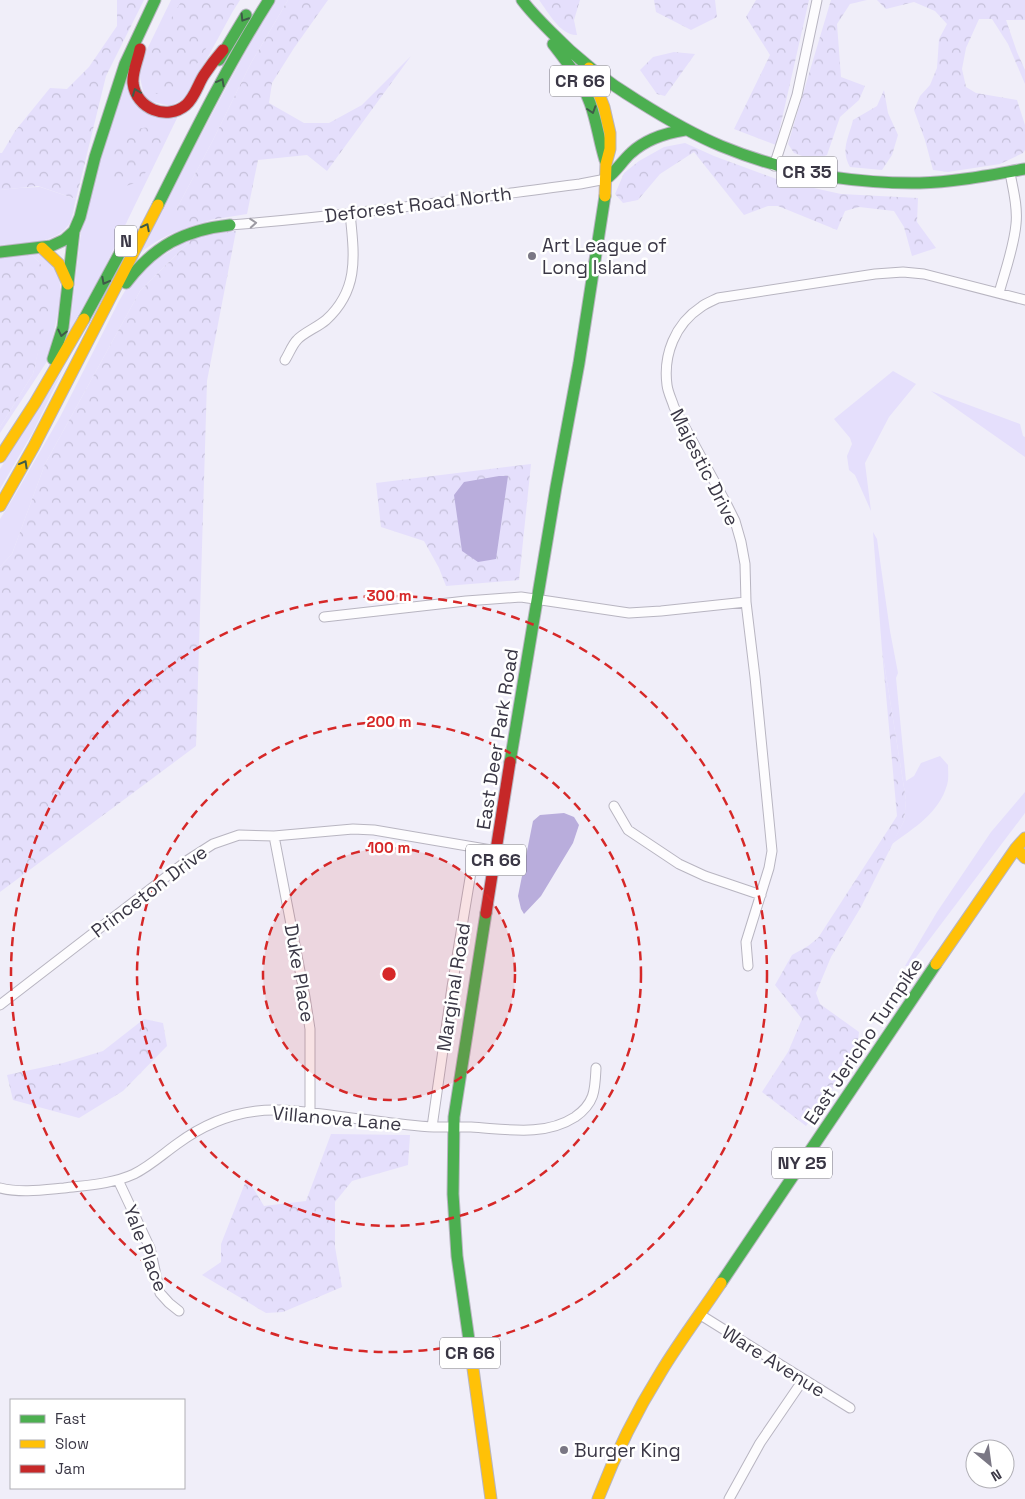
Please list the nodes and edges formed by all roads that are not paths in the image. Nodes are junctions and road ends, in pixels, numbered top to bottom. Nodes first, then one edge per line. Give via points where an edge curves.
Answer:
1 (155, 0) edge
2 (164, 0) edge
3 (268, 0) edge
4 (522, 0) edge
5 (817, 0) edge
6 (250, 8) dead end
7 (529, 10) junction
8 (233, 36) junction
9 (140, 49) junction
10 (589, 68) junction
11 (119, 88) junction
12 (685, 130) junction
13 (647, 142) junction
14 (728, 149) junction
15 (170, 156) dead end
16 (606, 164) junction
17 (774, 166) junction
18 (1025, 169) edge
19 (1010, 173) junction
20 (606, 179) junction
21 (350, 213) junction
22 (135, 224) dead end
23 (230, 225) joint
24 (74, 231) junction
25 (42, 248) junction
26 (0, 252) edge
27 (68, 285) junction
28 (999, 293) junction
29 (1025, 300) edge
30 (92, 332) junction
31 (285, 360) dead end
32 (11, 440) junction
33 (0, 457) edge
34 (0, 506) edge
35 (537, 599) junction
36 (746, 602) junction
37 (324, 617) dead end
38 (614, 806) dead end
39 (274, 836) junction
40 (1025, 838) edge
41 (475, 848) junction
42 (1016, 848) junction
43 (497, 851) junction
44 (1025, 858) edge
45 (761, 895) junction
46 (748, 966) dead end
47 (0, 1005) edge
48 (596, 1068) dead end
49 (310, 1112) junction
50 (432, 1127) junction
51 (454, 1127) junction
52 (118, 1180) junction
53 (0, 1188) edge
54 (179, 1312) dead end
55 (699, 1314) junction
56 (804, 1380) junction
57 (850, 1408) dead end
58 (491, 1499) edge
59 (598, 1499) edge
60 (728, 1499) edge

1 - 11 main road via 127,60
2 - 9 main road
30 -> 3 main road, N via 220,83
4 - 7 main road, CR 35
5 - 17 street via 797,95
6 -> 8 main road
7 - 10 main road, CR 35
7 -> 16 main road, East Deer Park Road / CR 66 via 584,90 593,111
8 -> 9 main road via 203,76 191,99 179,110 166,113 146,106 135,91 134,76
8 - 15 main road
9 - 11 main road
10 - 12 main road, CR 35 via 643,106
10 - 16 main road, East Deer Park Road / CR 66 via 610,133
11 - 24 main road
12 - 13 main road
12 - 14 main road, CR 35
13 - 14 main road via 687,140
13 - 20 main road via 634,150
14 - 17 main road, CR 35
16 - 20 main road, East Deer Park Road / CR 66
17 - 19 main road, CR 35 via 839,179 889,183 934,182
18 - 19 main road, CR 35
19 - 28 street via 1016,223
20 - 21 street, Deforest Road North
20 - 35 main road, East Deer Park Road / CR 66 via 579,363
23 -> 21 street, Deforest Road North
21 - 31 street via 354,270 349,289 326,320 297,340
22 -> 32 main road, N via 84,321
23 - 30 main road via 212,226 185,234 150,255 131,275
24 - 25 main road via 60,242
24 - 27 main road
25 - 26 main road
25 - 27 main road via 59,264
27 -> 32 main road via 56,353 28,401
28 - 29 street, Majestic Drive
28 - 36 street, Majestic Drive via 924,274 875,274 718,298 702,306 678,329 666,368 667,387 674,407 735,521 745,564
34 -> 30 main road, N
32 - 33 main road, N
35 - 36 street via 630,613
35 - 37 street via 466,601
35 - 43 main road, East Deer Park Road / CR 66
36 - 45 street, Majestic Drive via 772,851
38 - 45 street via 628,830 679,864
39 - 41 street, Princeton Drive via 374,830
39 - 47 street, Princeton Drive via 239,835 213,844
39 - 49 street, Duke Place via 309,1021
40 - 42 main road, East Jericho Turnpike / NY 25
41 - 43 street, Princeton Drive
41 - 50 street, Marginal Road
42 - 44 main road
42 - 55 main road, East Jericho Turnpike / NY 25
43 - 51 main road, East Deer Park Road / CR 66
45 - 46 street, Majestic Drive via 746,942
48 - 51 street, Villanova Lane via 591,1100 574,1117 555,1126 533,1131
49 - 50 street, Villanova Lane
49 - 52 street, Villanova Lane via 251,1111 224,1118 193,1134 148,1166
50 - 51 street, Villanova Lane
51 - 58 main road, East Deer Park Road / CR 66 via 453,1194 457,1256
52 - 53 street, Villanova Lane via 27,1191
52 - 54 street, Yale Place via 150,1248 160,1293
55 - 56 street, Ware Avenue
55 - 59 main road, East Jericho Turnpike / NY 25 via 641,1404
56 - 57 street, Ware Avenue
56 - 60 street via 760,1443

